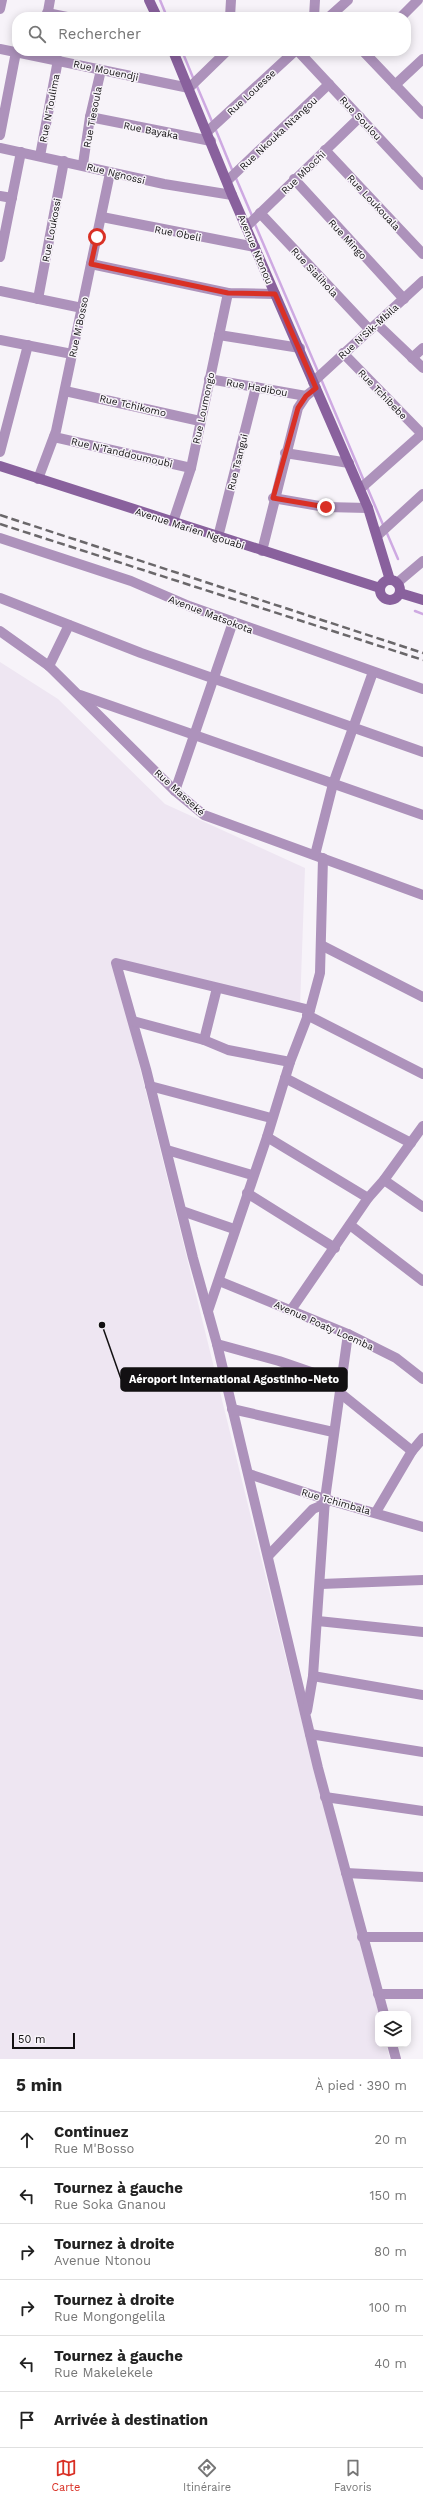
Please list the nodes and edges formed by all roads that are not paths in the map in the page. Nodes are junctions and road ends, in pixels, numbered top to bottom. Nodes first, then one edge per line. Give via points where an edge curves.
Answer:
1 (50, 0) edge
2 (149, 0) edge
3 (231, 0) edge
4 (315, 0) edge
5 (348, 0) edge
6 (418, 0) edge
7 (48, 12) edge
8 (155, 12) edge
9 (230, 12) edge
10 (314, 12) edge
11 (335, 12) edge
12 (406, 12) edge
13 (0, 49) edge
14 (12, 51) edge
15 (15, 56) edge
16 (46, 56) edge
17 (175, 56) edge
18 (222, 56) edge
19 (290, 56) edge
20 (303, 56) edge
21 (369, 56) edge
22 (423, 59) edge
23 (58, 60) junction
24 (101, 70) junction
25 (330, 84) junction
26 (395, 85) junction
27 (189, 88) junction
28 (423, 114) edge
29 (90, 117) junction
30 (360, 117) junction
31 (0, 135) edge
32 (209, 137) junction
33 (0, 148) edge
34 (325, 150) junction
35 (21, 152) junction
36 (40, 156) junction
37 (64, 161) junction
38 (83, 164) junction
39 (110, 173) junction
40 (294, 179) junction
41 (227, 181) junction
42 (423, 185) edge
43 (232, 195) junction
44 (0, 196) edge
45 (12, 198) junction
46 (260, 213) junction
47 (102, 217) junction
48 (246, 227) junction
49 (1, 243) edge
50 (255, 247) junction
51 (423, 254) edge
52 (0, 257) edge
53 (91, 264) junction
54 (423, 281) edge
55 (0, 291) edge
56 (228, 293) junction
57 (275, 294) junction
58 (38, 299) junction
59 (404, 299) junction
60 (82, 308) junction
61 (373, 327) junction
62 (219, 336) junction
63 (0, 340) edge
64 (28, 345) junction
65 (300, 348) junction
66 (423, 348) edge
67 (343, 353) junction
68 (72, 354) junction
69 (412, 358) junction
70 (423, 368) edge
71 (209, 379) junction
72 (314, 385) junction
73 (256, 387) junction
74 (65, 391) junction
75 (306, 396) junction
76 (200, 421) junction
77 (422, 434) edge
78 (54, 437) junction
79 (0, 452) edge
80 (285, 452) junction
81 (348, 463) junction
82 (0, 466) edge
83 (190, 468) junction
84 (38, 479) junction
85 (360, 489) junction
86 (423, 494) edge
87 (273, 498) junction
88 (368, 508) junction
89 (173, 522) junction
90 (378, 535) junction
91 (218, 537) junction
92 (0, 538) edge
93 (262, 551) junction
94 (423, 561) edge
95 (396, 586) junction
96 (380, 588) junction
97 (0, 598) edge
98 (423, 600) edge
99 (233, 622) junction
100 (68, 625) junction
101 (0, 631) edge
102 (49, 666) junction
103 (374, 672) junction
104 (216, 679) junction
105 (423, 689) edge
106 (77, 694) junction
107 (354, 728) junction
108 (196, 736) junction
109 (423, 752) edge
110 (333, 784) junction
111 (175, 791) junction
112 (423, 815) edge
113 (319, 856) junction
114 (423, 895) edge
115 (321, 945) junction
116 (218, 988) junction
117 (423, 997) edge
118 (309, 1013) junction
119 (133, 1021) junction
120 (204, 1040) junction
121 (290, 1062) junction
122 (423, 1074) edge
123 (285, 1078) junction
124 (150, 1086) junction
125 (272, 1118) junction
126 (421, 1133) edge
127 (267, 1137) junction
128 (411, 1143) junction
129 (167, 1150) junction
130 (252, 1175) junction
131 (384, 1180) junction
132 (247, 1192) junction
133 (368, 1198) junction
134 (423, 1207) edge
135 (182, 1212) junction
136 (350, 1225) junction
137 (234, 1229) junction
138 (335, 1248) junction
139 (219, 1281) junction
140 (423, 1281) edge
141 (291, 1310) junction
142 (208, 1311) junction
143 (348, 1334) junction
144 (217, 1344) junction
145 (423, 1379) edge
146 (340, 1388) junction
147 (232, 1410) junction
148 (332, 1432) junction
149 (423, 1438) edge
150 (412, 1451) junction
151 (249, 1474) junction
152 (325, 1502) junction
153 (376, 1512) junction
154 (423, 1527) edge
155 (269, 1555) junction
156 (423, 1580) edge
157 (321, 1584) junction
158 (318, 1621) junction
159 (423, 1632) edge
160 (313, 1676) junction
161 (423, 1695) edge
162 (306, 1716) junction
163 (310, 1734) junction
164 (423, 1752) edge
165 (326, 1797) junction
166 (423, 1812) edge
167 (346, 1873) junction
168 (423, 1877) edge
169 (362, 1937) junction
170 (423, 1937) edge
171 (378, 1994) junction
172 (423, 1994) edge
173 (383, 2011) edge
174 (393, 2047) edge
175 (396, 2059) edge

1 - 7 street
2 - 8 street
3 - 9 street
4 - 10 street
5 - 11 street
6 - 12 street
13 - 14 street, Rue Mouendji
15 - 31 street
16 - 23 street, Rue Mouendji
17 - 27 street, Avenue Ntonou
18 - 27 street
19 - 32 street, Rue Louesse
20 - 25 street, Rue Soulou
21 - 26 street
22 - 26 street
23 - 24 street, Rue Mouendji
23 - 36 street, Rue N'Toulima
24 - 27 street, Rue Mouendji
24 - 29 street, Rue Tiesoula
25 - 30 street, Rue Soulou
25 - 41 street, Rue Nkouka Ntangou
26 - 28 street
27 - 32 street, Avenue Ntonou
29 - 32 street, Rue Bayaka
29 - 38 street, Rue Tiesoula
30 - 34 street, Rue Mbochi
30 - 42 street, Rue Soulou
32 - 41 street, Avenue Ntonou
33 - 35 street, Rue Ngnossi
34 - 40 street, Rue Mbochi
34 - 51 street, Rue Loukouala
35 - 36 street, Rue Ngnossi
35 - 45 street
36 - 37 street, Rue Ngnossi
37 - 38 street, Rue Ngnossi
37 - 58 street, Rue Loukossi
38 - 39 street, Rue Ngnossi
39 - 43 street, Rue Ngnossi
39 - 47 street, Rue M'Bosso
40 - 46 street, Rue Mbochi
40 - 59 street, Rue Mingo
41 - 43 street, Avenue Ntonou
43 - 48 street, Avenue Ntonou
44 - 45 street
45 - 49 street
46 - 48 street, Rue Mbochi
46 - 61 street, Rue Sialihola
47 - 50 street, Rue Obeli
47 - 53 street, Rue M'Bosso
48 - 50 street, Avenue Ntonou
49 - 52 street
50 - 57 street, Avenue Ntonou
53 - 56 street
53 - 60 street, Rue M'Bosso
54 - 59 street, Rue N'Sik-Mbila
55 - 58 street
56 - 57 street
56 - 62 street, Rue Loumongo
57 - 65 street, Avenue Ntonou
58 - 60 street
59 - 61 street, Rue N'Sik-Mbila
60 - 68 street, Rue M'Bosso
61 - 67 street, Rue N'Sik-Mbila
61 - 69 street, Rue Sialihola
62 - 65 street
62 - 71 street, Rue Loumongo
63 - 64 street
64 - 68 street
64 - 79 street
65 - 72 street, Avenue Ntonou
66 - 69 street
67 - 72 street, Rue N'Sik-Mbila
67 - 77 street, Rue Tchibebe
68 - 74 street, Rue M'Bosso
69 - 70 street, Rue Sialihola
71 - 73 street, Rue Hadibou
71 - 76 street, Rue Loumongo
72 - 75 street, Rue N'Sik-Mbila
72 - 81 street, Avenue Ntonou
73 - 75 street, Rue Hadibou
73 - 91 street, Rue Tsangui
74 - 76 street, Rue Tchikomo
74 - 78 street, Rue M'Bosso
75 - 80 street via 298,408
76 - 83 street, Rue Loumongo
77 - 85 street
78 - 83 street, Rue N'Tanddoumoubi
78 - 84 street, Rue M'Bosso
80 - 81 street
80 - 87 street
81 - 85 street, Avenue Ntonou
82 - 84 street, Avenue Marien Ngouabi
83 - 89 street, Rue Loumongo
84 - 89 street, Avenue Marien Ngouabi
85 - 88 street, Avenue Ntonou
86 - 90 street
87 - 88 street via 326,507
87 - 93 street
88 - 90 street, Avenue Ntonou
89 - 91 street, Avenue Marien Ngouabi
90 - 95 street, Avenue Ntonou
91 - 93 street, Avenue Marien Ngouabi
92 - 99 street, Avenue Matsokota via 131,581
93 - 96 street, Avenue Marien Ngouabi
94 - 95 street
95 - 96 street via 382,584
95 - 96 street via 393,600 388,600 380,594
95 - 98 street
97 - 100 street
99 - 103 street, Avenue Matsokota
99 - 104 street
100 - 102 street
100 - 104 street
101 - 102 street, Rue Masseké
102 - 106 street, Rue Masseké
103 - 105 street, Avenue Matsokota
103 - 107 street
104 - 107 street
104 - 108 street
106 - 108 street
106 - 111 street, Rue Masseké
107 - 109 street
107 - 110 street
108 - 110 street
108 - 111 street
110 - 112 street
110 - 113 street
111 - 113 street, Rue Masseké via 204,815
113 - 114 street, Rue Masseké
113 - 115 street
115 - 117 street
115 - 118 street via 320,973
116 - 118 street
116 - 119 street via 116,962
116 - 120 street
118 - 121 street
118 - 122 street
119 - 120 street
119 - 124 street
120 - 121 street via 228,1050
121 - 123 street
123 - 125 street
123 - 128 street
124 - 125 street
124 - 129 street
125 - 127 street
126 - 128 street
127 - 130 street
127 - 133 street
128 - 131 street
129 - 130 street
129 - 135 street
130 - 132 street
131 - 133 street
131 - 134 street
132 - 137 street
132 - 138 street
133 - 136 street
135 - 137 street
135 - 142 street
136 - 138 street
136 - 140 street
137 - 139 street
138 - 141 street
139 - 141 street, Avenue Poaty Loemba
139 - 142 street
141 - 143 street, Avenue Poaty Loemba
142 - 144 street
143 - 145 street, Avenue Poaty Loemba via 396,1358
143 - 146 street
144 - 146 street via 279,1361
144 - 147 street
146 - 148 street
146 - 150 street
147 - 148 street
147 - 151 street
148 - 152 street
149 - 150 street
150 - 153 street
151 - 152 street, Rue Tchimbala
151 - 155 street
152 - 153 street, Rue Tchimbala
152 - 155 street via 313,1509
152 - 157 street
153 - 154 street, Rue Tchimbala
155 - 162 street
156 - 157 street
157 - 158 street
158 - 159 street
158 - 160 street
160 - 161 street
160 - 162 street
162 - 163 street
163 - 164 street
163 - 165 street
165 - 166 street
165 - 167 street
167 - 168 street
167 - 169 street
169 - 170 street
169 - 171 street
171 - 172 street
171 - 173 street
174 - 175 street

